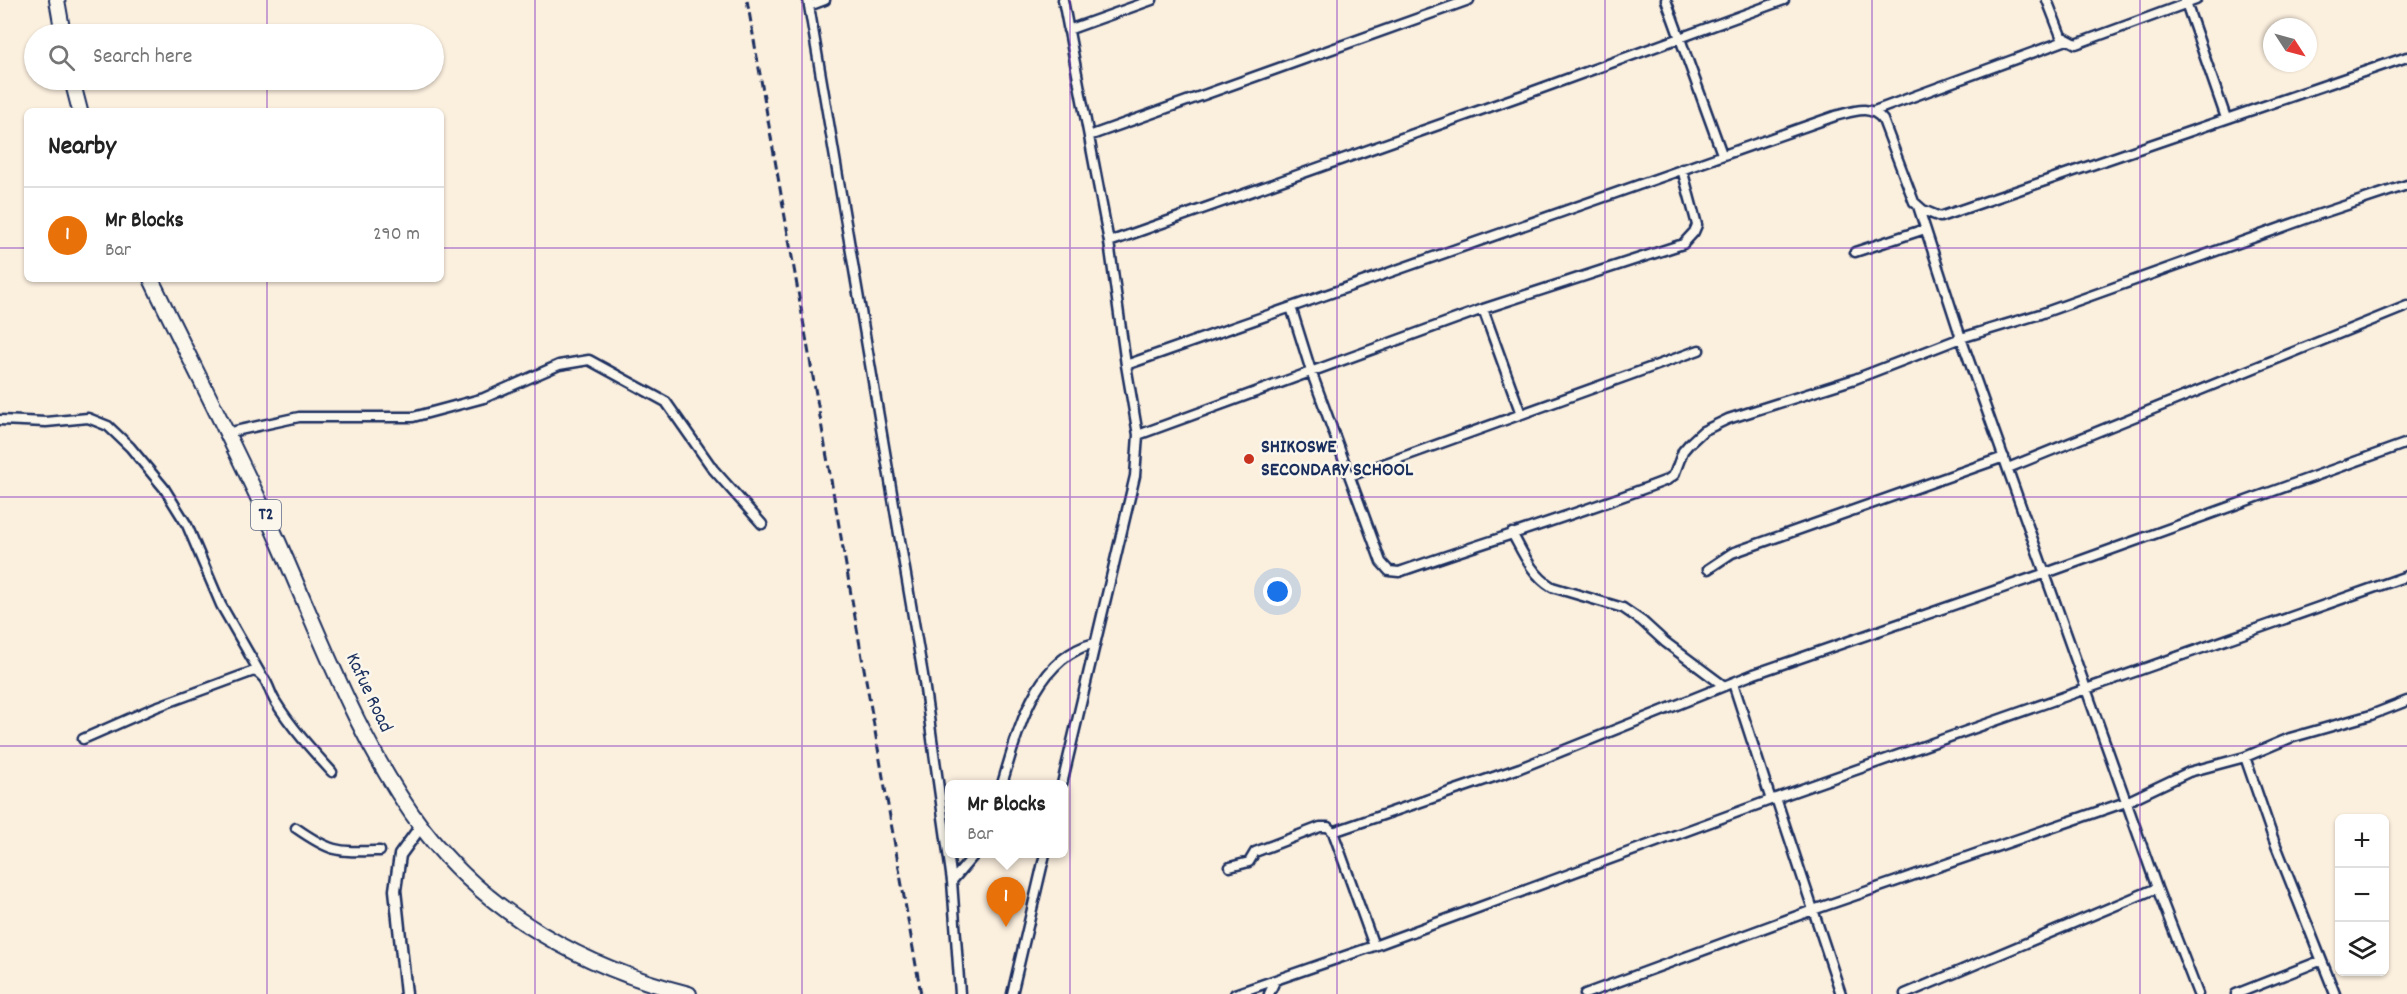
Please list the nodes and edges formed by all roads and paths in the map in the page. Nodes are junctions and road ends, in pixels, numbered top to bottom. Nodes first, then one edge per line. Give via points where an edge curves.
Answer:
1 (57, 0) edge
2 (825, 0) edge
3 (1063, 0) edge
4 (1152, 0) edge
5 (1469, 0) edge
6 (1666, 0) edge
7 (1784, 0) edge
8 (2047, 0) edge
9 (2196, 0) edge
10 (2186, 2) edge
11 (809, 3) edge
12 (61, 24) edge
13 (1068, 30) junction
14 (1679, 39) junction
15 (2067, 40) junction
16 (2407, 57) edge
17 (75, 90) edge
18 (79, 108) edge
19 (1874, 111) junction
20 (2226, 118) junction
21 (1089, 136) junction
22 (1722, 154) junction
23 (1682, 169) junction
24 (2407, 185) edge
25 (1918, 206) junction
26 (1925, 229) junction
27 (1108, 242) junction
28 (1855, 252) dead end
29 (152, 282) edge
30 (2407, 306) edge
31 (1291, 307) junction
32 (1483, 309) junction
33 (1961, 338) junction
34 (1699, 350) dead end
35 (1126, 365) junction
36 (1311, 371) junction
37 (1521, 414) junction
38 (0, 420) edge
39 (225, 433) junction
40 (1138, 435) junction
41 (2407, 443) edge
42 (2004, 457) junction
43 (2008, 468) junction
44 (1350, 476) junction
45 (762, 524) dead end
46 (1512, 533) junction
47 (1707, 568) dead end
48 (2046, 573) junction
49 (2407, 576) edge
50 (1095, 643) junction
51 (260, 673) junction
52 (1728, 685) junction
53 (2088, 690) junction
54 (2407, 701) edge
55 (83, 740) dead end
56 (2245, 758) junction
57 (332, 772) dead end
58 (1003, 780) edge
59 (1063, 780) edge
60 (1774, 799) junction
61 (2127, 802) junction
62 (421, 826) junction
63 (296, 828) dead end
64 (945, 831) edge
65 (1333, 832) junction
66 (380, 851) dead end
67 (949, 858) edge
68 (972, 858) edge
69 (1045, 858) edge
70 (1230, 867) dead end
71 (952, 881) junction
72 (2157, 888) junction
73 (1813, 910) junction
74 (1374, 946) junction
75 (2320, 962) junction
76 (1275, 981) junction
77 (406, 994) edge
78 (689, 994) edge
79 (960, 994) edge
80 (1012, 994) edge
81 (1235, 994) edge
82 (1269, 994) edge
83 (1585, 994) edge
84 (1841, 994) edge
85 (1905, 994) edge
86 (2198, 994) edge
87 (2236, 994) edge
88 (2335, 994) edge

1 - 12 highway
2 - 11 street
3 - 13 street
4 - 13 street
5 - 21 street
6 - 14 street
7 - 14 street
8 - 15 street via 2058,31
9 - 10 street
10 - 15 street via 2076,44
10 - 20 street
11 - 64 street via 923,675
13 - 21 street
14 - 22 street
14 - 27 street
15 - 19 street
16 - 20 street
17 - 18 highway
19 - 22 street via 1835,116
19 - 25 street via 1883,120
20 - 25 street via 1940,217
21 - 27 street
22 - 23 street
23 - 31 street
23 - 32 street via 1697,225 1683,244
24 - 33 street via 2040,315
25 - 26 street
26 - 28 street
26 - 33 street
27 - 35 street
29 - 39 highway, Kafue Road / T2
30 - 43 street
31 - 35 street
31 - 36 street
32 - 36 street
32 - 37 street
33 - 42 street
33 - 46 street via 1855,379 1728,419 1703,431 1689,444 1674,475 1667,480 1601,506
34 - 37 street
35 - 40 street
36 - 40 street
36 - 44 street
37 - 44 street
38 - 51 street via 46,422 88,418 116,433 164,488 187,525 221,605
39 - 45 street via 299,417 413,417 484,398 559,365 589,360 666,402 713,470
39 - 62 highway, Kafue Road / T2 via 375,754
40 - 50 street via 1135,476
41 - 48 street
42 - 43 street
42 - 47 street via 1732,553
43 - 48 street
44 - 46 street via 1381,562 1389,571 1399,572
46 - 52 street via 1542,581 1623,608
48 - 52 street
48 - 53 street
49 - 53 street
50 - 58 street via 1068,653 1039,686
50 - 59 street
51 - 55 street via 241,675 156,707
51 - 57 street via 286,717
52 - 60 street
52 - 65 street via 1520,768
53 - 60 street
53 - 61 street
54 - 56 street via 2290,738
56 - 61 street via 2189,772
56 - 75 street
60 - 73 street
60 - 74 street
61 - 72 street
61 - 73 street
62 - 77 street via 400,855 395,890
62 - 78 highway, Kafue Road / T2 via 477,888 540,933 624,975
63 - 66 street via 336,851
65 - 70 street via 1320,827 1255,852 1249,862
65 - 74 street
67 - 71 street
68 - 71 street
69 - 80 street
71 - 79 street
72 - 85 street
72 - 86 street
73 - 83 street
73 - 84 street
74 - 76 street
75 - 87 street
75 - 88 street
76 - 81 street
76 - 82 street

